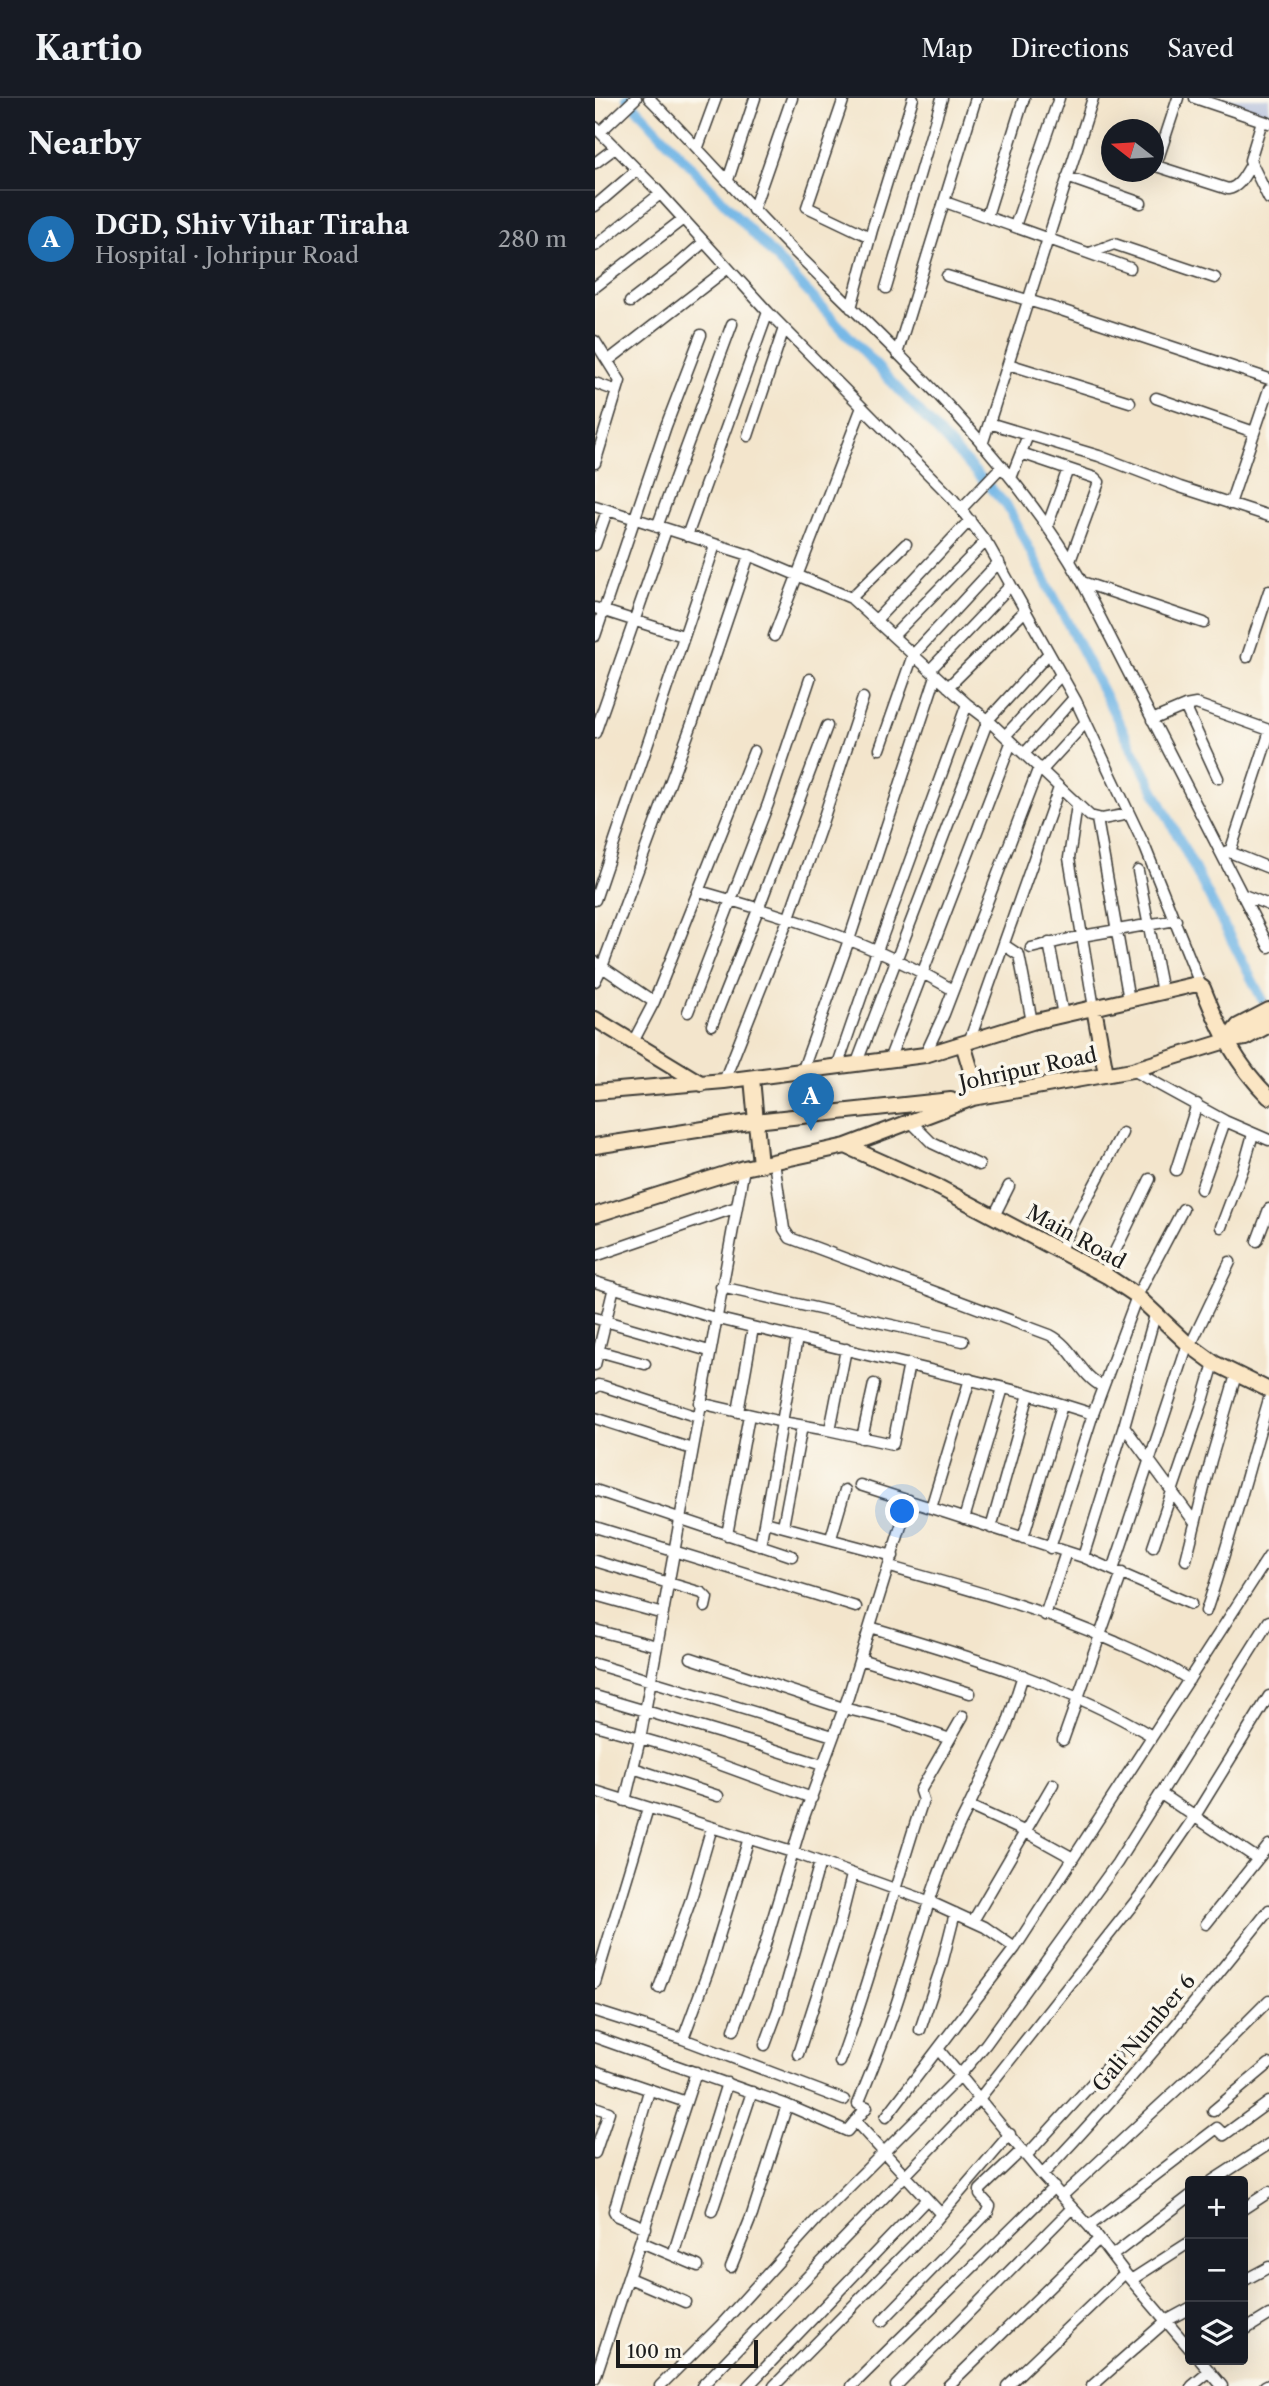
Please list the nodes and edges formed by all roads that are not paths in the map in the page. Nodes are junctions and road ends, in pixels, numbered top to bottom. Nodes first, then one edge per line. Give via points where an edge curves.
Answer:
1 (649, 98) edge
2 (716, 98) edge
3 (755, 98) edge
4 (792, 98) edge
5 (845, 98) edge
6 (913, 98) edge
7 (942, 98) edge
8 (976, 98) edge
9 (1024, 98) edge
10 (1059, 98) edge
11 (1093, 98) edge
12 (1178, 98) edge
13 (1195, 98) edge
14 (634, 100) edge
15 (1266, 122) edge
16 (597, 130) edge
17 (1164, 137) edge
18 (698, 147) junction
19 (615, 148) junction
20 (595, 163) edge
21 (1251, 164) junction
22 (1164, 168) edge
23 (637, 170) junction
24 (1067, 177) junction
25 (728, 180) junction
26 (660, 194) junction
27 (1269, 199) edge
28 (944, 202) junction
29 (1141, 203) dead end
30 (595, 206) edge
31 (753, 210) junction
32 (987, 216) junction
33 (683, 219) junction
34 (1014, 226) junction
35 (870, 237) junction
36 (1047, 237) junction
37 (704, 242) junction
38 (595, 246) edge
39 (1090, 253) junction
40 (728, 268) junction
41 (1130, 268) dead end
42 (947, 276) dead end
43 (1215, 278) dead end
44 (595, 287) edge
45 (886, 288) dead end
46 (1028, 300) junction
47 (630, 302) dead end
48 (851, 308) junction
49 (768, 312) junction
50 (732, 324) dead end
51 (784, 328) junction
52 (701, 335) dead end
53 (595, 341) edge
54 (897, 354) junction
55 (609, 360) junction
56 (1008, 364) junction
57 (1269, 379) edge
58 (595, 383) edge
59 (1269, 388) edge
60 (617, 391) junction
61 (1156, 398) dead end
62 (1130, 402) dead end
63 (862, 407) junction
64 (989, 424) junction
65 (1255, 432) junction
66 (1028, 435) junction
67 (748, 436) dead end
68 (982, 445) junction
69 (1021, 453) junction
70 (595, 463) edge
71 (1002, 466) junction
72 (1068, 469) junction
73 (1011, 478) junction
74 (1230, 504) junction
75 (595, 506) edge
76 (961, 509) junction
77 (607, 511) junction
78 (1269, 516) edge
79 (634, 520) junction
80 (970, 520) junction
81 (1047, 527) junction
82 (661, 528) junction
83 (687, 536) junction
84 (986, 541) junction
85 (906, 544) dead end
86 (595, 545) edge
87 (715, 545) junction
88 (749, 555) junction
89 (1070, 561) junction
90 (999, 562) junction
91 (798, 574) junction
92 (1082, 582) junction
93 (1011, 585) junction
94 (1269, 591) edge
95 (851, 598) junction
96 (599, 609) edge
97 (1025, 611) junction
98 (876, 620) junction
99 (635, 621) junction
100 (1204, 623) dead end
101 (595, 636) edge
102 (684, 636) junction
103 (773, 636) dead end
104 (893, 636) junction
105 (1049, 653) junction
106 (913, 655) junction
107 (1247, 657) dead end
108 (933, 673) junction
109 (1061, 675) junction
110 (810, 679) dead end
111 (948, 687) junction
112 (863, 698) dead end
113 (1074, 698) junction
114 (967, 704) junction
115 (1185, 706) junction
116 (988, 720) junction
117 (1152, 720) junction
118 (1086, 722) junction
119 (827, 726) dead end
120 (1269, 732) edge
121 (595, 733) edge
122 (1008, 739) junction
123 (880, 749) dead end
124 (754, 751) dead end
125 (1024, 754) junction
126 (1040, 768) junction
127 (1218, 778) dead end
128 (1059, 788) junction
129 (1077, 805) junction
130 (1129, 814) junction
131 (1097, 819) junction
132 (1217, 847) junction
133 (1230, 852) junction
134 (1269, 868) edge
135 (1137, 871) dead end
136 (699, 891) junction
137 (1241, 894) junction
138 (595, 900) edge
139 (731, 900) junction
140 (1269, 905) edge
141 (759, 907) junction
142 (789, 917) junction
143 (1176, 920) junction
144 (1150, 924) junction
145 (1117, 930) junction
146 (1083, 936) junction
147 (849, 940) junction
148 (1049, 943) junction
149 (1004, 946) junction
150 (1269, 947) edge
151 (1031, 948) dead end
152 (877, 951) junction
153 (896, 960) junction
154 (599, 965) edge
155 (922, 972) junction
156 (595, 981) edge
157 (1200, 984) junction
158 (953, 990) junction
159 (1163, 992) junction
160 (1129, 1000) junction
161 (654, 1002) junction
162 (1269, 1010) edge
163 (688, 1012) dead end
164 (1063, 1014) junction
165 (1095, 1015) junction
166 (595, 1019) edge
167 (1032, 1022) junction
168 (1269, 1024) edge
169 (712, 1025) dead end
170 (1241, 1032) junction
171 (1226, 1041) junction
172 (633, 1042) junction
173 (966, 1046) junction
174 (925, 1055) junction
175 (889, 1060) junction
176 (856, 1065) junction
177 (837, 1067) junction
178 (1132, 1070) junction
179 (802, 1072) junction
180 (1106, 1074) junction
181 (724, 1082) junction
182 (702, 1084) junction
183 (753, 1090) junction
184 (595, 1092) edge
185 (1269, 1097) edge
186 (976, 1098) junction
187 (1197, 1104) junction
188 (755, 1121) junction
189 (1225, 1121) junction
190 (911, 1122) junction
191 (1122, 1133) dead end
192 (1253, 1134) junction
193 (1269, 1140) edge
194 (595, 1146) edge
195 (846, 1146) junction
196 (767, 1163) junction
197 (979, 1165) dead end
198 (744, 1168) junction
199 (1176, 1170) dead end
200 (1150, 1180) dead end
201 (1009, 1186) dead end
202 (1201, 1189) dead end
203 (737, 1207) junction
204 (1183, 1209) dead end
205 (1269, 1209) edge
206 (595, 1215) edge
207 (994, 1216) junction
208 (1221, 1227) dead end
209 (1257, 1241) dead end
210 (1059, 1251) junction
211 (595, 1256) edge
212 (1230, 1262) dead end
213 (1104, 1274) junction
214 (595, 1282) edge
215 (614, 1287) junction
216 (721, 1287) junction
217 (1137, 1296) junction
218 (1155, 1315) junction
219 (595, 1318) edge
220 (715, 1318) junction
221 (606, 1322) junction
222 (753, 1328) junction
223 (797, 1338) junction
224 (963, 1341) dead end
225 (1189, 1345) junction
226 (846, 1349) junction
227 (599, 1351) junction
228 (709, 1352) junction
229 (1214, 1363) junction
230 (645, 1364) dead end
231 (909, 1364) junction
232 (595, 1365) edge
233 (1236, 1375) junction
234 (970, 1380) junction
235 (874, 1384) dead end
236 (1103, 1387) junction
237 (595, 1388) edge
238 (1003, 1388) junction
239 (1269, 1390) edge
240 (1029, 1394) junction
241 (1269, 1399) edge
242 (700, 1403) junction
243 (1062, 1405) junction
244 (744, 1413) junction
245 (1093, 1414) junction
246 (698, 1417) junction
247 (595, 1418) edge
248 (782, 1422) junction
249 (801, 1426) junction
250 (1124, 1426) junction
251 (828, 1430) junction
252 (862, 1438) junction
253 (692, 1448) junction
254 (1150, 1460) junction
255 (860, 1485) dead end
256 (595, 1490) edge
257 (845, 1490) dead end
258 (1172, 1492) junction
259 (909, 1500) junction
260 (931, 1508) junction
261 (964, 1519) junction
262 (680, 1520) junction
263 (765, 1522) junction
264 (1195, 1523) junction
265 (595, 1527) edge
266 (783, 1527) junction
267 (991, 1528) junction
268 (727, 1535) junction
269 (831, 1538) junction
270 (1023, 1538) junction
271 (760, 1546) junction
272 (1153, 1547) dead end
273 (1050, 1548) junction
274 (674, 1552) junction
275 (1066, 1552) junction
276 (792, 1556) dead end
277 (893, 1556) junction
278 (1269, 1556) edge
279 (1083, 1557) junction
280 (1186, 1560) dead end
281 (595, 1561) edge
282 (890, 1567) junction
283 (1117, 1571) junction
284 (668, 1582) junction
285 (595, 1595) edge
286 (1191, 1604) dead end
287 (705, 1607) dead end
288 (856, 1607) dead end
289 (1206, 1611) dead end
290 (663, 1614) junction
291 (1045, 1615) junction
292 (1269, 1621) edge
293 (870, 1627) junction
294 (595, 1630) edge
295 (1098, 1634) junction
296 (657, 1646) junction
297 (691, 1658) dead end
298 (860, 1659) junction
299 (595, 1664) edge
300 (1023, 1675) junction
301 (650, 1680) junction
302 (1189, 1680) junction
303 (970, 1693) dead end
304 (595, 1696) edge
305 (1269, 1696) edge
306 (1076, 1698) junction
307 (843, 1709) junction
308 (644, 1711) junction
309 (963, 1716) dead end
310 (595, 1725) edge
311 (833, 1736) junction
312 (1152, 1737) junction
313 (640, 1739) junction
314 (950, 1739) junction
315 (1063, 1740) dead end
316 (823, 1765) junction
317 (633, 1768) junction
318 (1053, 1784) dead end
319 (595, 1791) edge
320 (1161, 1794) junction
321 (717, 1796) dead end
322 (812, 1798) junction
323 (625, 1801) junction
324 (969, 1806) junction
325 (648, 1808) junction
326 (1195, 1816) junction
327 (712, 1827) junction
328 (1026, 1832) junction
329 (749, 1838) junction
330 (1269, 1845) edge
331 (792, 1852) junction
332 (1073, 1858) junction
333 (1258, 1859) junction
334 (820, 1862) junction
335 (852, 1875) junction
336 (893, 1890) junction
337 (927, 1901) junction
338 (1269, 1910) edge
339 (955, 1913) junction
340 (973, 1921) junction
341 (1206, 1924) dead end
342 (1015, 1948) junction
343 (595, 1983) edge
344 (659, 1988) dead end
345 (1269, 2000) edge
346 (595, 2011) edge
347 (734, 2030) dead end
348 (920, 2030) dead end
349 (595, 2037) edge
350 (683, 2039) junction
351 (765, 2045) dead end
352 (938, 2049) junction
353 (798, 2054) dead end
354 (1116, 2057) dead end
355 (840, 2062) dead end
356 (1269, 2064) edge
357 (595, 2071) edge
358 (696, 2072) junction
359 (959, 2075) junction
360 (727, 2083) junction
361 (649, 2091) junction
362 (752, 2092) junction
363 (979, 2099) junction
364 (844, 2100) dead end
365 (686, 2102) junction
366 (1269, 2102) edge
367 (787, 2105) junction
368 (595, 2107) edge
369 (1213, 2111) dead end
370 (886, 2117) dead end
371 (855, 2121) junction
372 (1010, 2134) junction
373 (597, 2141) edge
374 (1269, 2144) edge
375 (595, 2153) edge
376 (883, 2153) junction
377 (1024, 2153) junction
378 (904, 2175) junction
379 (1042, 2175) junction
380 (1220, 2176) edge
381 (1054, 2187) junction
382 (1269, 2192) edge
383 (1062, 2196) junction
384 (927, 2199) junction
385 (1185, 2200) edge
386 (1248, 2206) edge
387 (1072, 2208) junction
388 (712, 2211) dead end
389 (941, 2214) junction
390 (1089, 2226) junction
391 (646, 2228) junction
392 (1098, 2239) junction
393 (642, 2242) junction
394 (1185, 2245) edge
395 (673, 2255) junction
396 (1112, 2255) junction
397 (698, 2266) dead end
398 (731, 2267) dead end
399 (1269, 2267) edge
400 (1128, 2277) junction
401 (629, 2278) junction
402 (1248, 2278) edge
403 (685, 2302) dead end
404 (1185, 2311) edge
405 (1269, 2315) edge
406 (882, 2320) dead end
407 (1166, 2321) junction
408 (1248, 2327) edge
409 (1185, 2343) edge
410 (1205, 2365) edge
411 (1210, 2371) junction
412 (595, 2378) edge
413 (660, 2386) edge
414 (702, 2386) edge
415 (748, 2386) edge
416 (774, 2386) edge
417 (852, 2386) edge
418 (897, 2386) edge
419 (948, 2386) edge
420 (1007, 2386) edge
421 (1092, 2386) edge
422 (1192, 2386) edge
423 (1222, 2386) edge

1 - 18 street
2 - 18 street
3 - 25 street
4 - 31 street
5 - 35 street via 807,207
6 - 35 street
7 - 45 street
8 - 28 street
9 - 32 street
10 - 34 street
11 - 24 street
12 - 17 street
13 - 15 street
14 - 16 street
15 - 21 street
16 - 19 street
18 - 25 street
19 - 20 street
19 - 23 street
21 - 22 street via 1239,183 1228,189
21 - 27 street
23 - 26 street
23 - 30 street
24 - 29 street
24 - 36 street
25 - 31 street
26 - 33 street
26 - 38 street
28 - 32 street
28 - 54 street
31 - 48 street
32 - 34 street
33 - 37 street
33 - 44 street
34 - 36 street
35 - 48 street
36 - 39 street
36 - 46 street
37 - 40 street
37 - 47 street
39 - 41 street
39 - 43 street via 1114,244
40 - 49 street
40 - 55 street
42 - 46 street
46 - 56 street
46 - 57 street
48 - 54 street
49 - 51 street
49 - 83 street
50 - 82 street
51 - 63 street
51 - 67 street
52 - 79 street
53 - 55 street
54 - 68 street
55 - 60 street via 618,376
56 - 62 street
56 - 64 street
58 - 60 street
59 - 65 street
60 - 70 street
61 - 65 street
63 - 76 street
63 - 91 street
64 - 66 street
64 - 68 street
65 - 74 street
66 - 69 street
66 - 74 street
68 - 71 street
69 - 72 street
69 - 73 street
71 - 73 street
71 - 76 street
72 - 81 street
72 - 89 street via 1098,482
73 - 81 street
74 - 78 street
75 - 77 street
76 - 80 street
77 - 79 street
77 - 86 street
79 - 82 street
79 - 96 street
80 - 84 street
80 - 98 street
81 - 89 street
82 - 83 street
82 - 99 street
83 - 87 street
84 - 90 street
84 - 104 street
85 - 95 street
87 - 88 street
87 - 102 street
88 - 91 street
88 - 154 street via 693,721
89 - 92 street
90 - 93 street
90 - 106 street
91 - 95 street
91 - 103 street
92 - 100 street
92 - 117 street
93 - 97 street
93 - 108 street
94 - 107 street
95 - 98 street
96 - 99 street
96 - 101 street
97 - 105 street
97 - 111 street
98 - 104 street
99 - 102 street
99 - 121 street
102 - 138 street
104 - 106 street
105 - 109 street
105 - 116 street
106 - 108 street
106 - 123 street
108 - 111 street
108 - 147 street
109 - 113 street
109 - 122 street
110 - 139 street
111 - 114 street
112 - 142 street
113 - 118 street
113 - 125 street
114 - 116 street
114 - 152 street
115 - 117 street
115 - 120 street via 1201,706
115 - 127 street
116 - 122 street
116 - 153 street
117 - 132 street
118 - 126 street
118 - 130 street
119 - 141 street
120 - 133 street
122 - 125 street
122 - 155 street
124 - 136 street
125 - 126 street
126 - 128 street
126 - 158 street
128 - 129 street
128 - 149 street
129 - 131 street
129 - 146 street via 1069,858
130 - 131 street
130 - 143 street
131 - 145 street
132 - 133 street
132 - 137 street
133 - 134 street
135 - 144 street
136 - 139 street
136 - 161 street
137 - 140 street
137 - 150 street
139 - 141 street
139 - 163 street
141 - 142 street
141 - 169 street
142 - 147 street
142 - 181 street
143 - 144 street
143 - 157 street
144 - 145 street
144 - 159 street
145 - 146 street
145 - 160 street
146 - 148 street
146 - 165 street
147 - 152 street
147 - 179 street
148 - 151 street
148 - 164 street
149 - 167 street via 1019,955
149 - 173 street
152 - 153 street
152 - 177 street
153 - 155 street
153 - 176 street
154 - 156 street
154 - 161 street
155 - 158 street
155 - 175 street
157 - 159 street
157 - 171 street
158 - 174 street
159 - 160 street
160 - 165 street
161 - 172 street
162 - 170 street
164 - 165 street
164 - 167 street
165 - 180 street
166 - 172 street
167 - 173 street
168 - 170 street
170 - 171 street
171 - 178 street, Johripur Road
171 - 185 street
172 - 182 street
173 - 174 street
173 - 186 street
174 - 175 street
175 - 176 street
176 - 177 street
177 - 179 street
178 - 180 street, Johripur Road
178 - 187 street
179 - 183 street
180 - 186 street, Johripur Road
181 - 182 street
181 - 183 street
182 - 184 street
183 - 188 street
186 - 188 street
186 - 190 street, Johripur Road
187 - 189 street
187 - 199 street
188 - 194 street
188 - 196 street
189 - 192 street
189 - 202 street
190 - 195 street, Johripur Road
190 - 197 street via 932,1143
191 - 210 street
192 - 193 street
192 - 208 street
195 - 196 street, Johripur Road
195 - 207 street, Main Road
196 - 198 street, Johripur Road
196 - 236 street via 783,1228 790,1238 1050,1335 1067,1346 1090,1379
198 - 203 street
198 - 206 street, Johripur Road
200 - 213 street
201 - 207 street
203 - 211 street
203 - 216 street
204 - 217 street
205 - 209 street
207 - 210 street, Main Road
210 - 213 street, Main Road
212 - 225 street
213 - 217 street, Main Road
214 - 215 street
215 - 220 street
215 - 221 street
216 - 220 street
216 - 224 street
217 - 218 street, Main Road
217 - 236 street
218 - 225 street, Main Road
218 - 250 street
219 - 221 street
220 - 222 street
220 - 228 street
221 - 227 street
221 - 228 street
222 - 223 street
222 - 244 street
223 - 226 street
223 - 248 street
225 - 229 street, Main Road
225 - 254 street
226 - 231 street
226 - 251 street
227 - 230 street
227 - 232 street
228 - 242 street
229 - 233 street, Main Road
229 - 258 street
231 - 234 street
231 - 252 street via 893,1444
233 - 239 street, Main Road
233 - 264 street
234 - 238 street
234 - 260 street
235 - 252 street
236 - 245 street
237 - 246 street via 603,1386
238 - 240 street
238 - 261 street
240 - 243 street
240 - 267 street
241 - 289 street
242 - 244 street
242 - 246 street
243 - 245 street
243 - 270 street
244 - 248 street
244 - 268 street
245 - 273 street
246 - 253 street
247 - 253 street
248 - 249 street
248 - 263 street
249 - 251 street
249 - 266 street
250 - 254 street
250 - 279 street
251 - 252 street
253 - 262 street
254 - 258 street
254 - 283 street
255 - 259 street
256 - 262 street
257 - 269 street
258 - 264 street
258 - 272 street
259 - 260 street
259 - 277 street
260 - 261 street
261 - 267 street
262 - 268 street
262 - 274 street
263 - 266 street
263 - 271 street
264 - 280 street
265 - 274 street
266 - 269 street
267 - 270 street
268 - 271 street
269 - 277 street
270 - 273 street
271 - 276 street
273 - 275 street
274 - 284 street
274 - 288 street
275 - 279 street
275 - 291 street
277 - 282 street
278 - 302 street
279 - 283 street
281 - 284 street
282 - 291 street
282 - 293 street
283 - 286 street
283 - 295 street
284 - 287 street via 705,1595
284 - 290 street
285 - 290 street
290 - 296 street
291 - 295 street
292 - 320 street
293 - 298 street
293 - 300 street
294 - 296 street
295 - 302 street
295 - 306 street
296 - 301 street
297 - 307 street
298 - 303 street
298 - 307 street
299 - 301 street
300 - 306 street
300 - 324 street via 1006,1728
301 - 308 street
301 - 311 street
302 - 312 street
304 - 308 street
305 - 326 street
306 - 312 street
306 - 315 street
307 - 311 street
307 - 314 street
308 - 313 street
308 - 316 street
309 - 314 street
310 - 313 street
311 - 316 street
312 - 332 street
313 - 317 street
313 - 322 street
314 - 336 street via 920,1791 923,1800
316 - 322 street
317 - 321 street
317 - 323 street
318 - 328 street
319 - 323 street
320 - 326 street
320 - 359 street via 1117,1863
322 - 331 street
323 - 325 street
324 - 328 street
324 - 337 street
325 - 327 street
325 - 343 street
326 - 333 street
326 - 363 street via 1142,1893
327 - 329 street
327 - 344 street
328 - 332 street
328 - 340 street
329 - 331 street
329 - 350 street
330 - 333 street
331 - 334 street
331 - 347 street
332 - 342 street
333 - 341 street
334 - 335 street
334 - 351 street
335 - 336 street
335 - 353 street
336 - 337 street
336 - 355 street
337 - 339 street
337 - 371 street via 894,2011 858,2104 867,2107
338 - 379 street, Gali Number 6 via 1097,2118
339 - 340 street
339 - 348 street
340 - 342 street
342 - 352 street
345 - 383 street
346 - 350 street
349 - 358 street
350 - 364 street
352 - 359 street
352 - 370 street
354 - 377 street
356 - 369 street
357 - 361 street
358 - 360 street
358 - 365 street
359 - 363 street
359 - 376 street
360 - 362 street
360 - 395 street
361 - 365 street
361 - 391 street via 614,2211
362 - 367 street
362 - 388 street
363 - 372 street
363 - 378 street
365 - 391 street
366 - 390 street via 1224,2135 1217,2128
367 - 371 street via 847,2131
367 - 398 street
368 - 373 street via 609,2112
371 - 376 street
372 - 377 street
372 - 389 street
373 - 375 street
374 - 380 street
376 - 378 street
376 - 413 street
377 - 379 street
377 - 406 street via 980,2190 990,2206 988,2212
378 - 384 street
378 - 414 street
379 - 381 street
381 - 383 street
381 - 417 street
382 - 386 street
383 - 387 street
384 - 389 street
384 - 415 street
385 - 396 street
387 - 390 street
387 - 418 street
389 - 416 street
390 - 392 street
391 - 393 street
392 - 396 street
392 - 419 street
393 - 395 street
393 - 401 street
394 - 400 street
395 - 397 street
396 - 400 street
399 - 402 street
400 - 407 street
400 - 420 street
401 - 403 street
401 - 412 street
404 - 407 street
405 - 408 street
407 - 409 street
407 - 421 street
410 - 411 street
411 - 422 street
411 - 423 street

